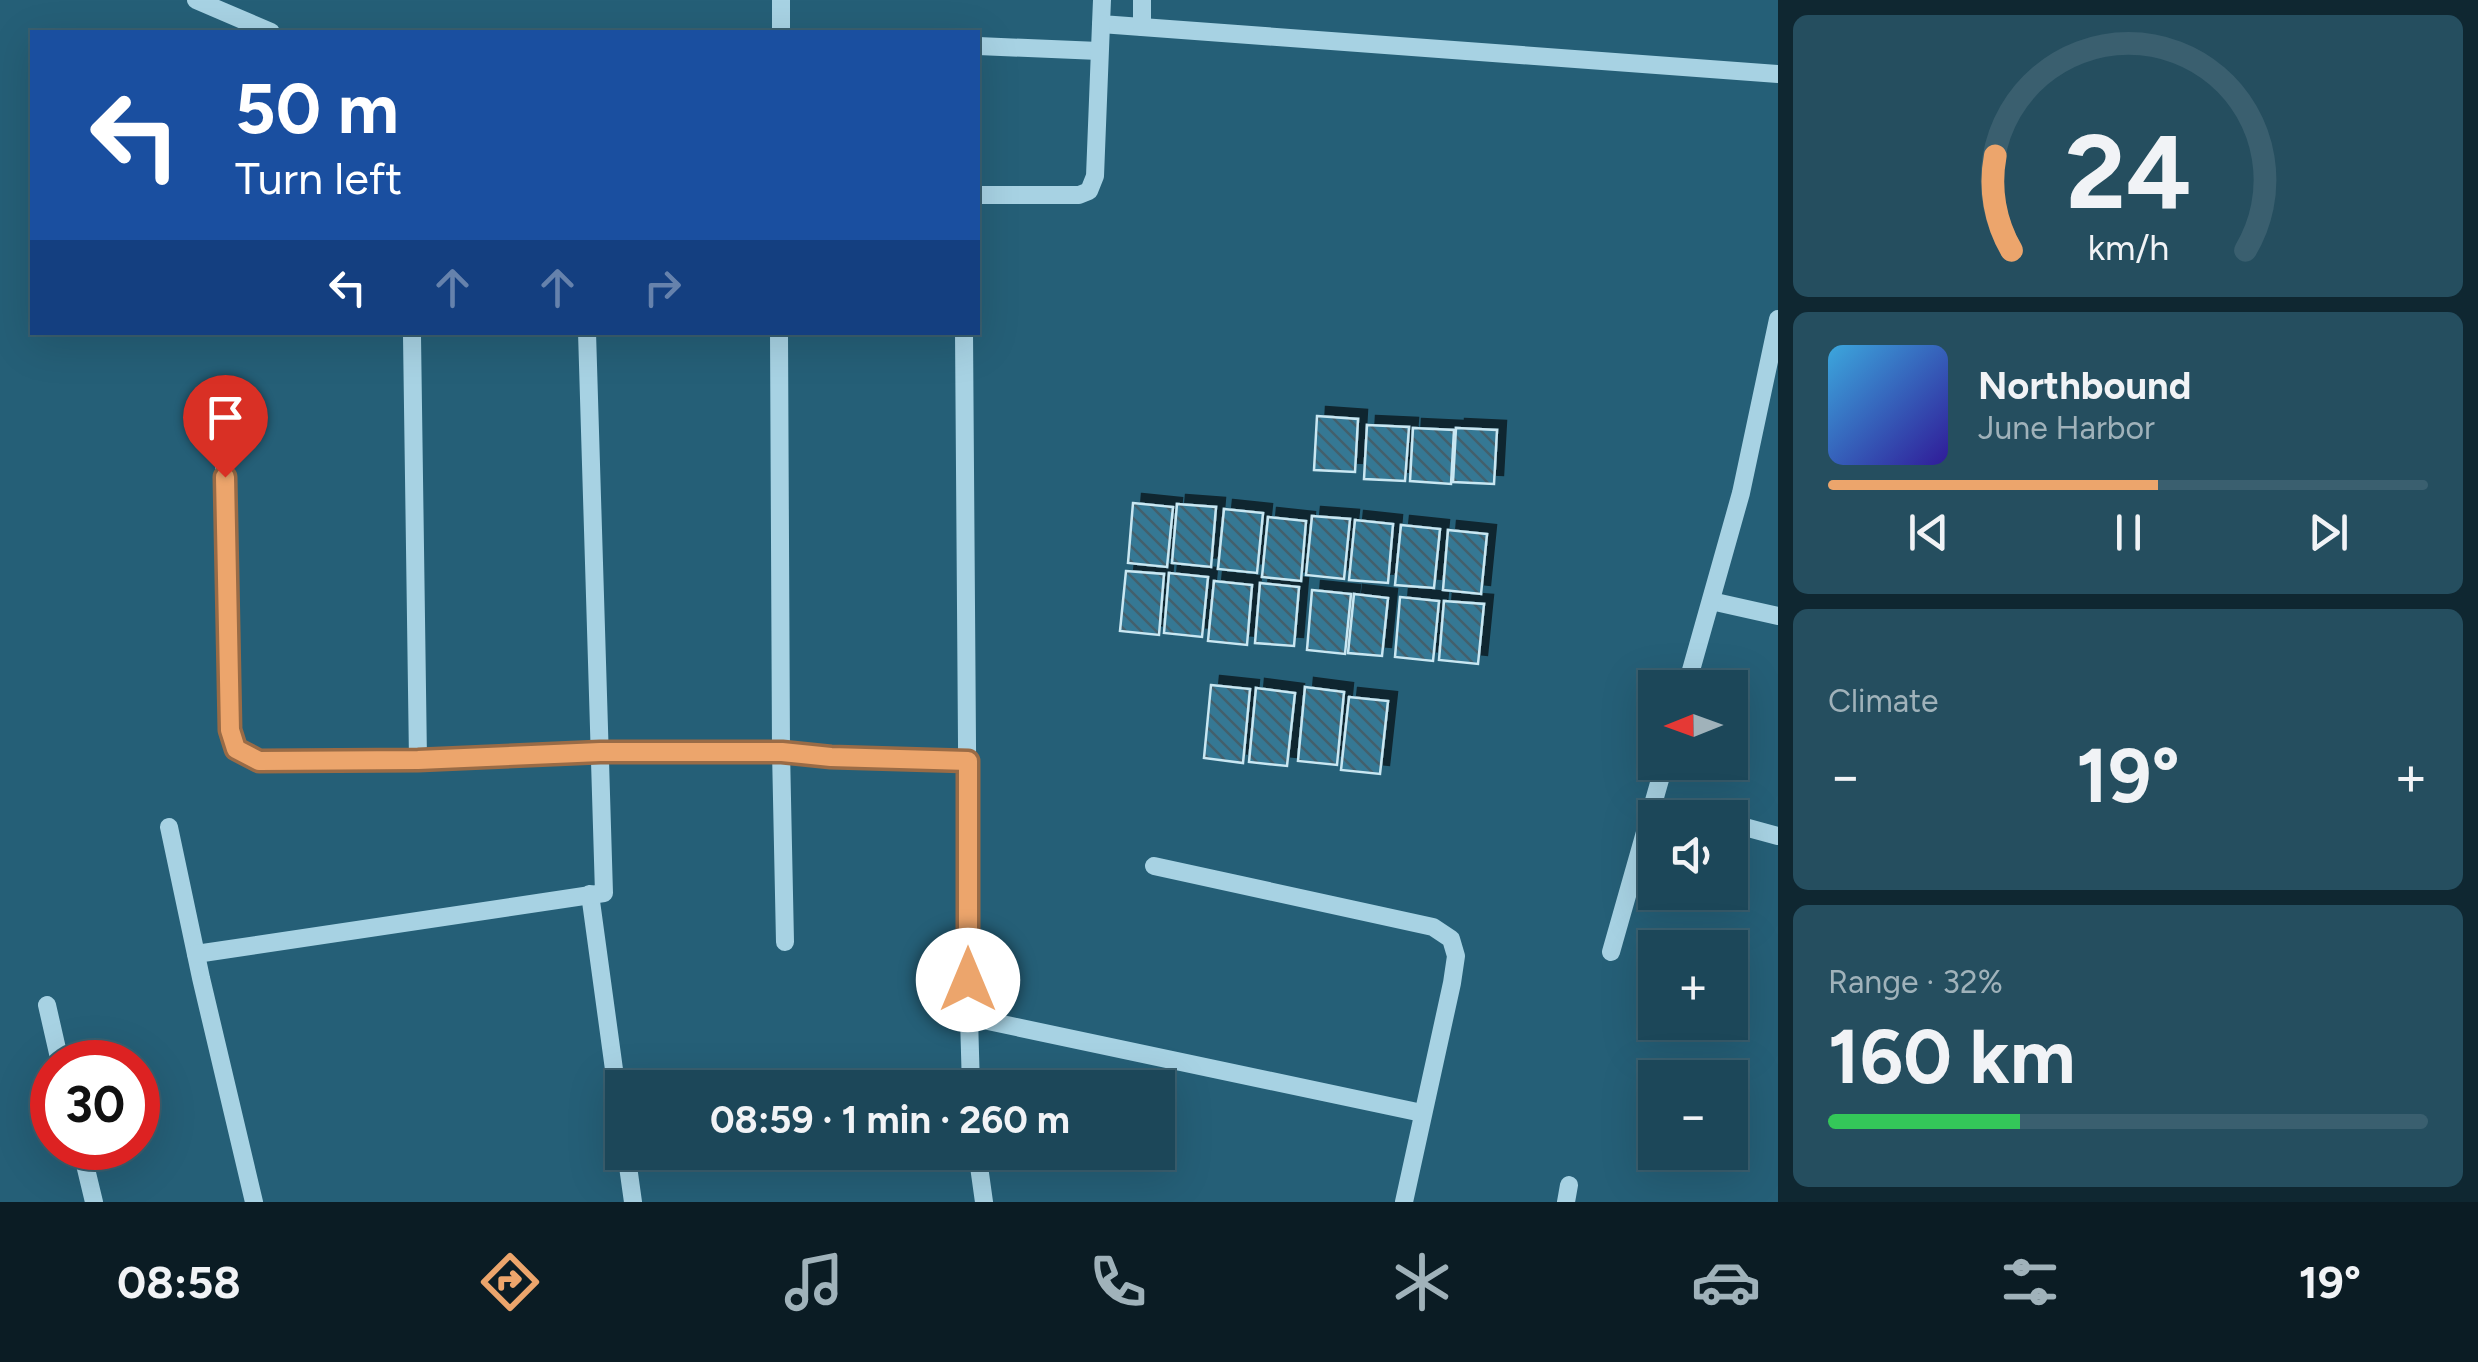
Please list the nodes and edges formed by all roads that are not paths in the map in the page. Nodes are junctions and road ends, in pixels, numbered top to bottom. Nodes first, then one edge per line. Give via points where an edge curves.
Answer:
1 (196, 0) edge
2 (781, 0) edge
3 (1102, 0) edge
4 (1142, 0) edge
5 (1101, 24) junction
6 (1142, 27) junction
7 (266, 30) edge
8 (781, 30) edge
9 (980, 46) edge
10 (1099, 51) junction
11 (1778, 74) edge
12 (980, 195) edge
13 (1778, 319) edge
14 (587, 335) edge
15 (780, 335) edge
16 (964, 335) edge
17 (412, 336) dead end
18 (223, 405) dead end
19 (1711, 601) junction
20 (1778, 616) edge
21 (1691, 670) edge
22 (600, 752) junction
23 (782, 752) junction
24 (418, 760) junction
25 (968, 761) junction
26 (168, 826) dead end
27 (1748, 828) edge
28 (1778, 836) edge
29 (1638, 857) edge
30 (1154, 866) dead end
31 (590, 894) junction
32 (785, 942) dead end
33 (1612, 952) dead end
34 (196, 954) junction
35 (47, 1005) dead end
36 (969, 1017) junction
37 (55, 1040) edge
38 (614, 1070) edge
39 (971, 1070) edge
40 (1422, 1112) junction
41 (86, 1170) edge
42 (629, 1170) edge
43 (980, 1170) edge
44 (94, 1202) edge
45 (254, 1202) edge
46 (633, 1202) edge
47 (984, 1202) edge
48 (1404, 1202) edge

1 - 7 street
2 - 8 street
3 - 5 street
4 - 6 street
5 - 6 street
5 - 10 street
6 - 11 street
9 - 10 street
10 - 12 street via 1089,191
13 - 19 street
14 - 22 street
15 - 23 street
16 - 25 street
17 - 24 street
18 - 24 street via 230,730 236,749 259,761
19 - 20 street
19 - 21 street
22 - 23 street
22 - 24 street
22 - 31 street via 604,893
23 - 25 street
23 - 32 street
25 - 36 street
26 - 34 street
27 - 28 street
29 - 33 street
30 - 40 street via 1432,928 1451,939 1452,982
31 - 34 street
31 - 38 street
34 - 45 street
35 - 37 street
36 - 39 street
36 - 40 street
40 - 48 street
41 - 44 street
42 - 46 street
43 - 47 street

